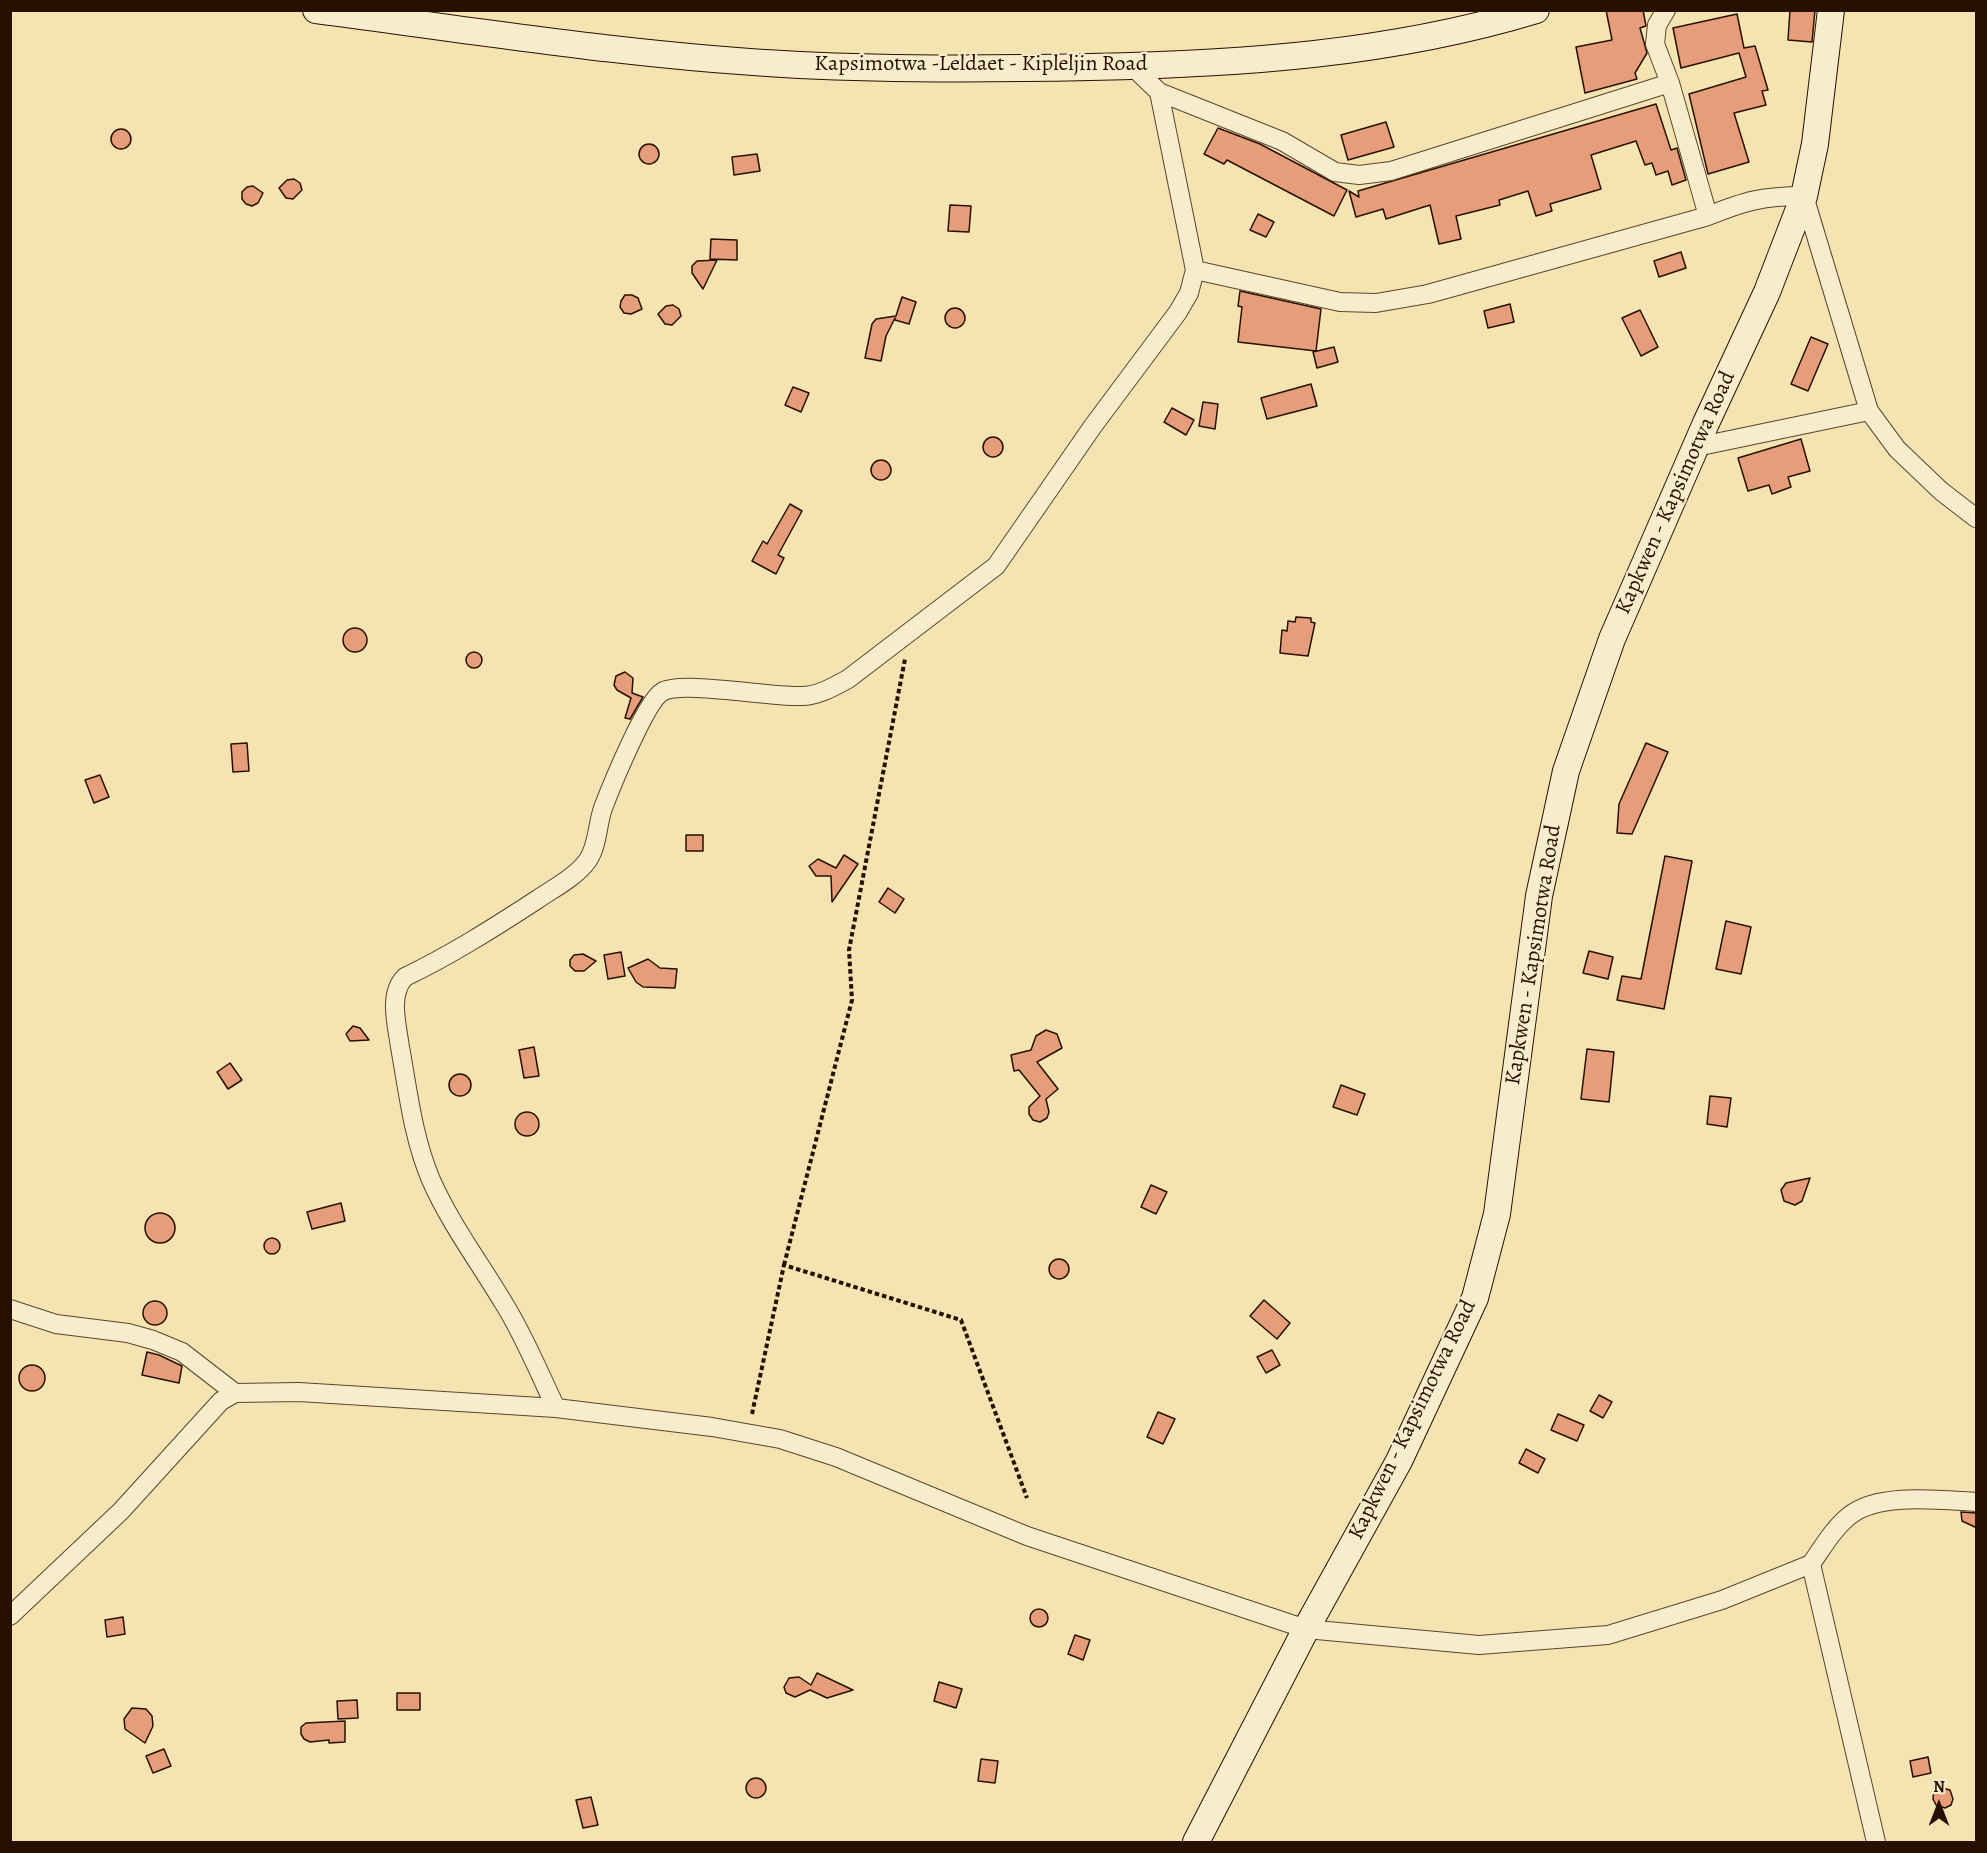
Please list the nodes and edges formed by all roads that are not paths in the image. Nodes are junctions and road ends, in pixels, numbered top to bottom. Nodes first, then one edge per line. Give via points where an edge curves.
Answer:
1 (316, 10) edge
2 (1536, 10) edge
3 (1666, 10) edge
4 (1831, 10) edge
5 (1132, 66) junction
6 (1670, 82) junction
7 (1159, 92) junction
8 (1804, 196) junction
9 (1708, 216) junction
10 (1195, 270) junction
11 (1869, 411) junction
12 (1696, 447) junction
13 (1977, 518) edge
14 (10, 1309) edge
15 (235, 1392) junction
16 (556, 1408) junction
17 (1977, 1502) edge
18 (1811, 1564) junction
19 (10, 1616) edge
20 (1306, 1629) junction
21 (1196, 1842) edge
22 (1876, 1842) edge

1 - 5 street, Kapsimotwa -Leldaet - Kipleljin Road via 652,53 799,65 939,70
2 - 5 street, Kapsimotwa -Leldaet - Kipleljin Road via 1393,44 1306,56
3 - 6 street via 1657,25 1655,45
4 - 8 street, Kapkwen - Kapsimotwa Road via 1815,144
5 - 7 street
6 - 7 street via 1391,171 1359,175 1335,172 1282,141
6 - 9 street
7 - 10 street
8 - 9 street via 1770,196 1739,202
8 - 11 street
8 - 12 street, Kapkwen - Kapsimotwa Road via 1767,292
9 - 10 street via 1428,294 1376,303 1340,302
10 - 16 street via 1189,293 1178,312 996,566 849,679 831,688 804,697 664,690 652,699 603,810 587,860 573,875 508,918 397,985 398,1032 409,1097 431,1180 505,1304
11 - 12 street
11 - 13 street via 1897,449 1941,491
12 - 20 street, Kapkwen - Kapsimotwa Road via 1612,639 1566,771 1539,896 1497,1214 1474,1298 1399,1461
14 - 15 street via 56,1324 153,1340 182,1352
15 - 16 street via 299,1392
15 - 19 street via 221,1401 121,1511
16 - 20 street via 780,1439 836,1457 1027,1536
17 - 18 street via 1882,1502 1861,1508 1837,1527
18 - 20 street via 1722,1600 1608,1635 1479,1645
18 - 22 street
20 - 21 street, Kapkwen - Kapsimotwa Road

